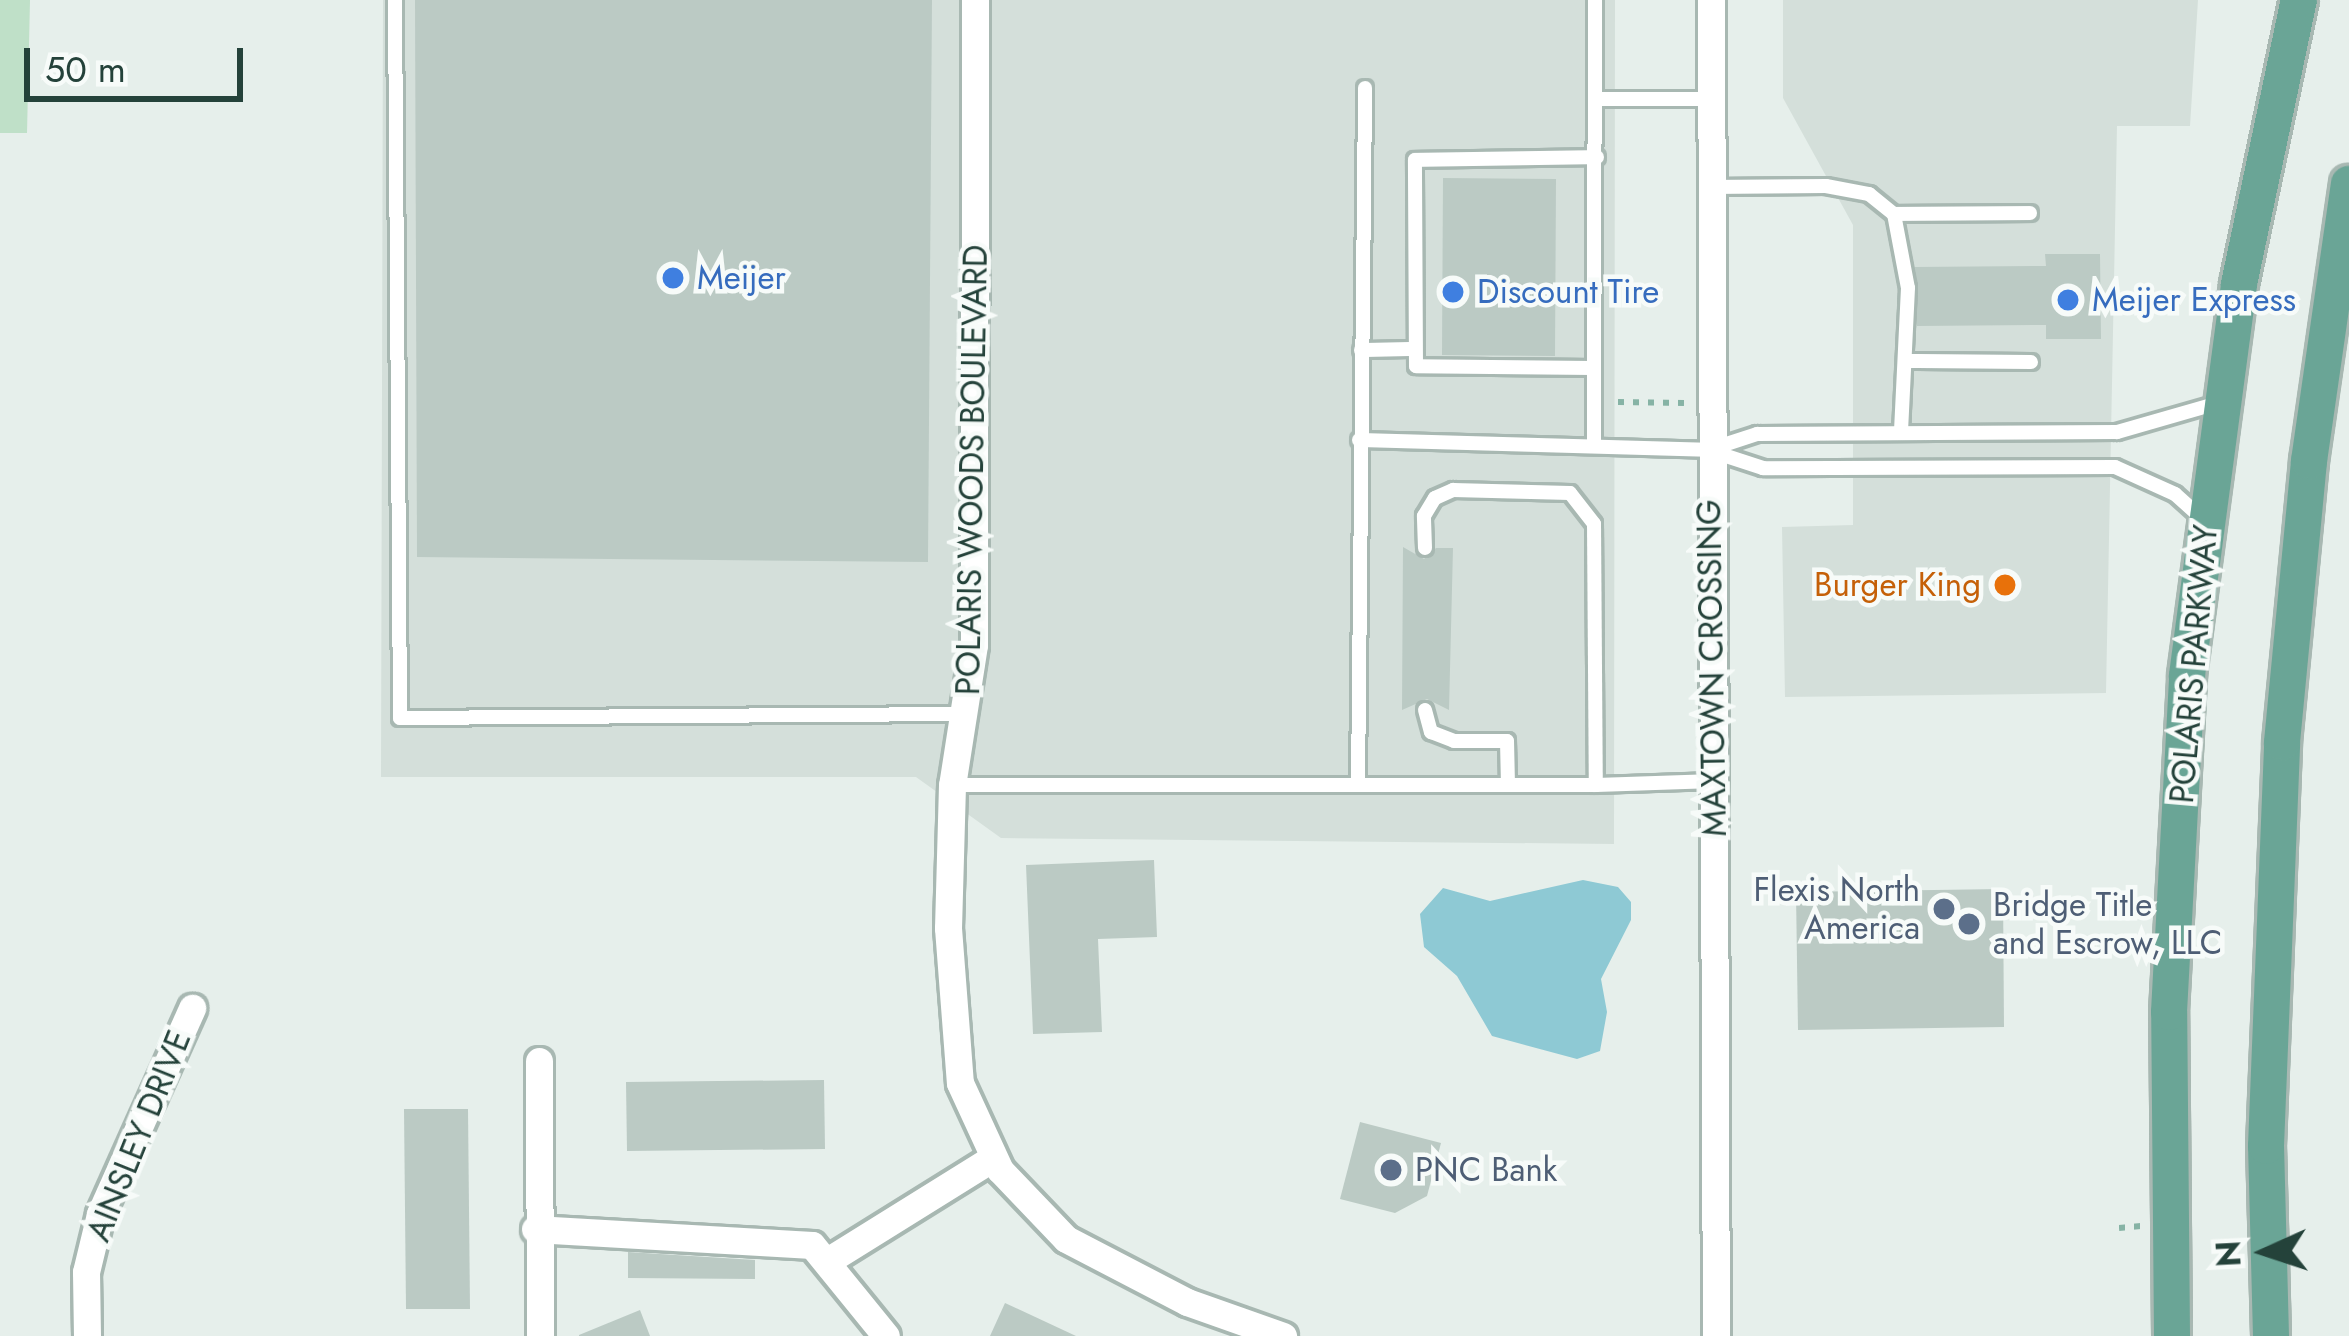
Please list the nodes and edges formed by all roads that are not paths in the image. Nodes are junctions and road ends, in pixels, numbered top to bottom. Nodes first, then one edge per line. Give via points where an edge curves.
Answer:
1 (395, 0) edge
2 (975, 0) edge
3 (1595, 0) edge
4 (1711, 0) edge
5 (2299, 0) edge
6 (1365, 88) dead end
7 (1598, 99) junction
8 (1707, 99) junction
9 (1597, 157) junction
10 (2349, 184) edge
11 (1709, 187) junction
12 (1894, 214) junction
13 (2030, 214) dead end
14 (1414, 349) junction
15 (1360, 350) junction
16 (1906, 361) junction
17 (2031, 362) dead end
18 (1594, 368) junction
19 (2222, 401) junction
20 (1901, 430) junction
21 (1360, 440) junction
22 (1594, 444) junction
23 (1708, 450) junction
24 (2206, 523) junction
25 (1425, 548) dead end
26 (1425, 710) dead end
27 (968, 714) junction
28 (1715, 781) junction
29 (952, 785) junction
30 (1358, 785) junction
31 (1508, 785) junction
32 (1596, 785) junction
33 (192, 1008) dead end
34 (539, 1061) dead end
35 (993, 1158) junction
36 (535, 1228) junction
37 (829, 1260) junction
38 (87, 1336) edge
39 (540, 1336) edge
40 (886, 1336) edge
41 (1283, 1336) edge
42 (1716, 1336) edge
43 (2172, 1336) edge
44 (2271, 1336) edge

1 - 27 lane via 400,718
2 - 27 street, POLARIS WOODS BOULEVARD
3 - 7 lane
4 - 8 street, MAXTOWN CROSSING
5 - 19 main road, POLARIS PARKWAY via 2262,156
6 - 15 lane
7 - 8 lane
7 - 9 lane
8 - 11 street, MAXTOWN CROSSING
9 - 14 lane via 1415,160
9 - 18 lane
10 - 44 main road via 2309,461 2282,742 2266,1146
11 - 12 lane via 1826,186 1869,194
11 - 23 street, MAXTOWN CROSSING
12 - 13 lane
12 - 16 lane via 1908,288
14 - 15 lane
14 - 18 lane via 1416,366
15 - 21 lane
16 - 17 lane
16 - 20 lane
18 - 22 lane
19 - 20 lane via 2117,432
19 - 24 main road, POLARIS PARKWAY
20 - 23 lane via 1757,434
21 - 22 lane
21 - 30 lane
22 - 23 lane
23 - 24 lane via 1763,468 2115,467 2175,494
23 - 28 street, MAXTOWN CROSSING
24 - 43 main road, POLARIS PARKWAY via 2187,676 2169,1012
25 - 32 lane via 1424,516 1453,490 1570,494 1587,508 1594,524
26 - 31 lane via 1431,732 1454,741 1507,741
27 - 29 street, POLARIS WOODS BOULEVARD
28 - 32 lane
28 - 42 street, MAXTOWN CROSSING
29 - 30 lane
29 - 35 street, POLARIS WOODS BOULEVARD via 950,1036 960,1083
30 - 31 lane
31 - 32 lane
33 - 38 street, AINSLEY DRIVE via 100,1214 86,1272
34 - 36 street
35 - 37 street
35 - 41 street, POLARIS WOODS BOULEVARD via 1030,1207 1105,1266
36 - 37 street via 780,1239 812,1245
36 - 39 street
37 - 40 street

